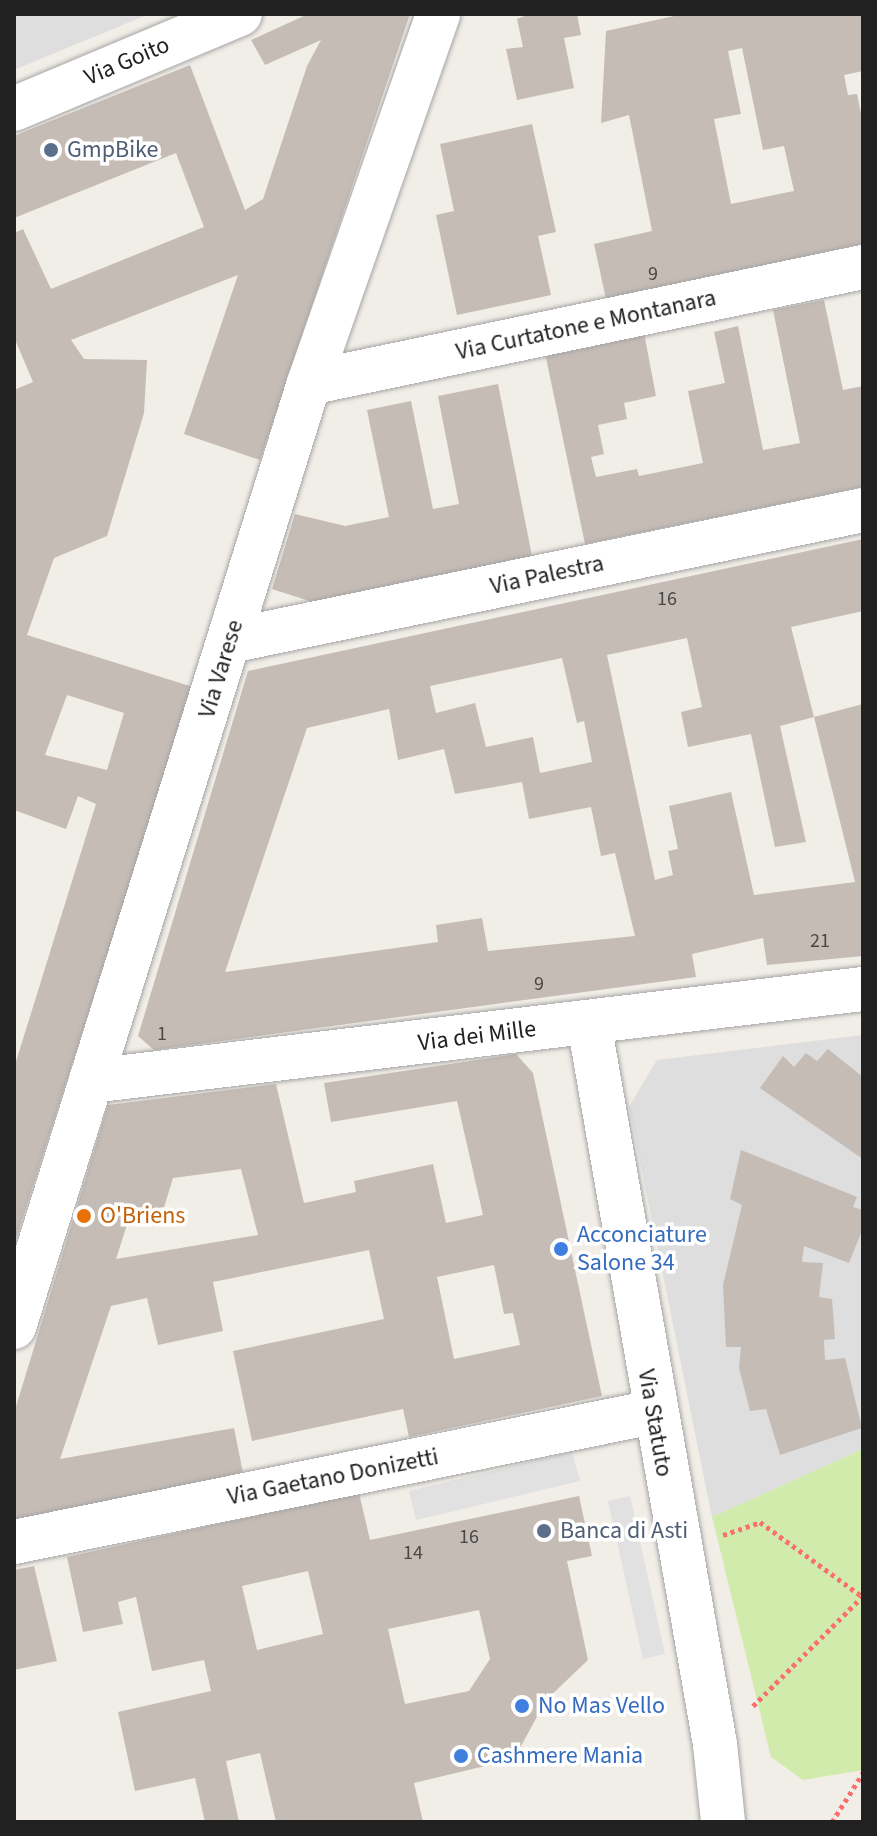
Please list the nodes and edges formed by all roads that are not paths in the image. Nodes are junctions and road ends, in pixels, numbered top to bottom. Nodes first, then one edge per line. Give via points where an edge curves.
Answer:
1 (240, 14) edge
2 (438, 14) edge
3 (14, 109) edge
4 (863, 267) edge
5 (309, 383) junction
6 (863, 510) edge
7 (230, 641) junction
8 (863, 989) edge
9 (589, 1023) junction
10 (91, 1081) junction
11 (14, 1327) edge
12 (653, 1412) junction
13 (14, 1542) edge
14 (723, 1822) edge

1 - 3 street, Via Goito
2 - 5 street, Via Varese
4 - 5 street, Via Curtatone e Montanara
5 - 7 street, Via Varese
6 - 7 street, Via Palestra
7 - 10 street, Via Varese
8 - 9 street, Via dei Mille
9 - 10 street, Via dei Mille
9 - 12 street, Via Statuto
10 - 11 street, Via Varese
12 - 13 street, Via Gaetano Donizetti
12 - 14 street, Via Statuto via 715,1744

